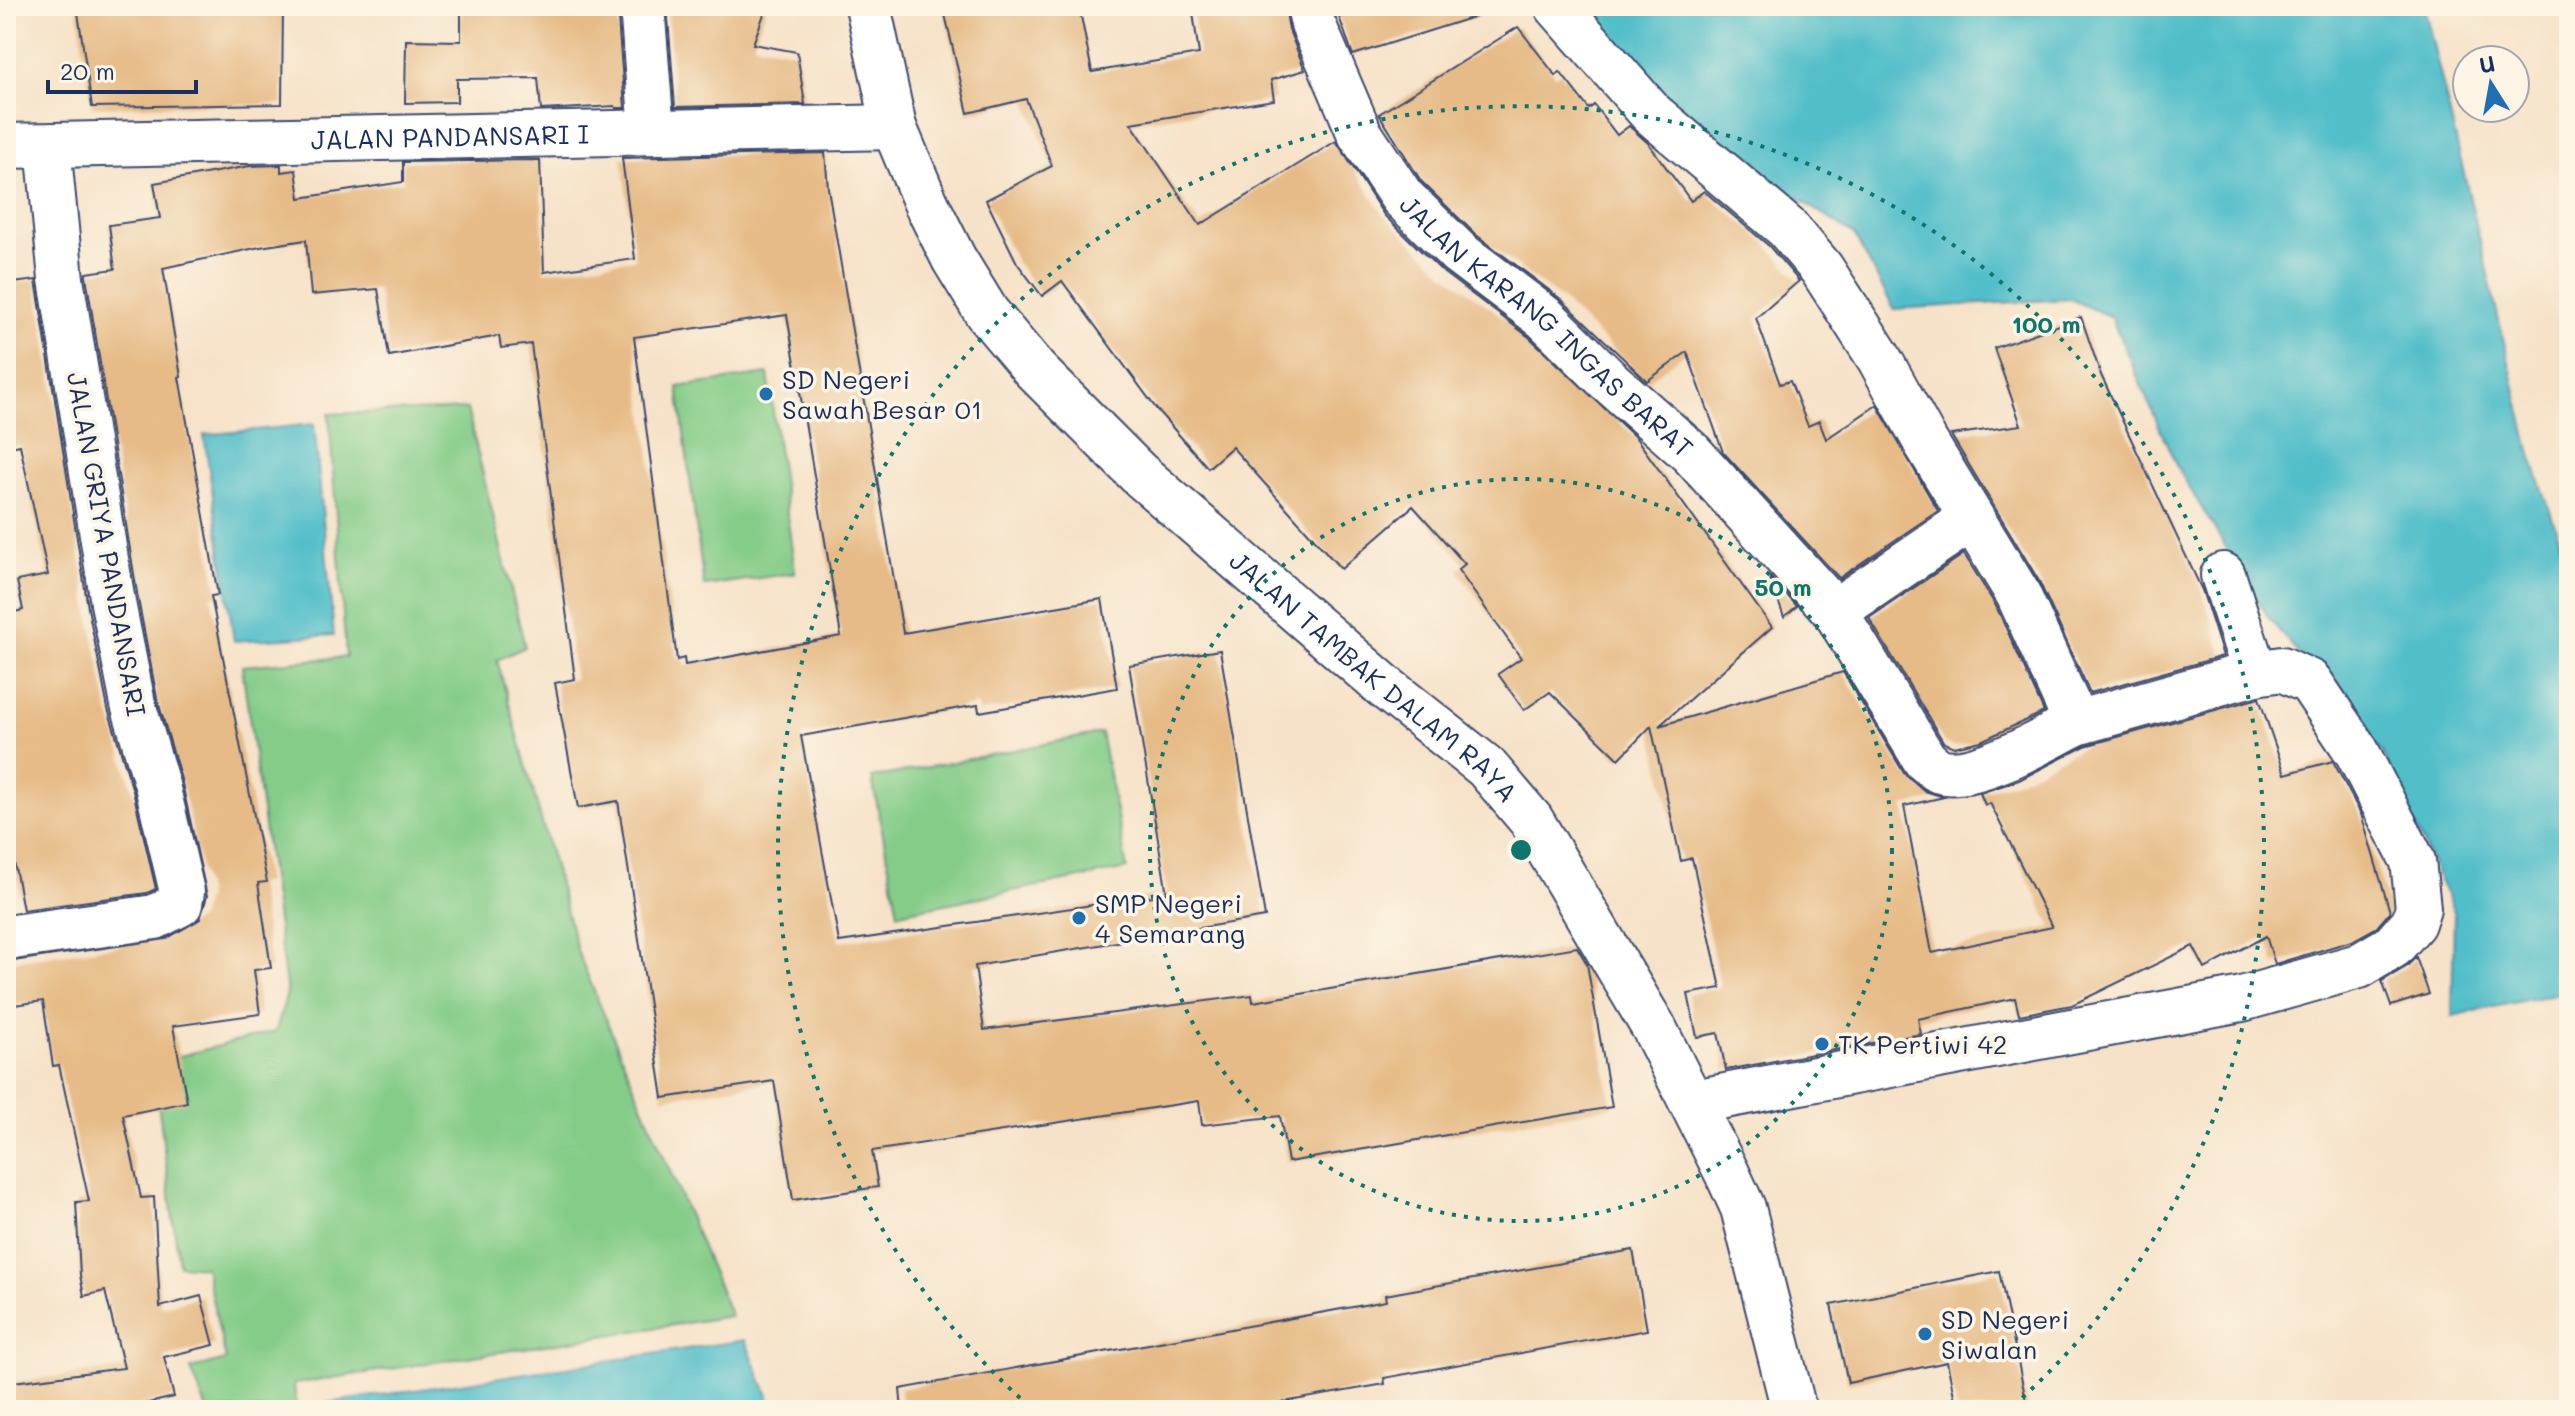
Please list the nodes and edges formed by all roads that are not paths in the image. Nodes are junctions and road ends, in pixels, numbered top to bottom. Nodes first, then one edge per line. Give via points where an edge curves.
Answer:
1 (642, 6) edge
2 (868, 6) edge
3 (1309, 6) edge
4 (1557, 6) edge
5 (894, 127) junction
6 (652, 131) junction
7 (27, 146) edge
8 (1971, 519) junction
9 (2223, 575) dead end
10 (1835, 611) junction
11 (2255, 673) junction
12 (2076, 723) junction
13 (6, 938) edge
14 (1693, 1102) junction
15 (1794, 1410) edge

1 - 6 street
2 - 5 street, JALAN TAMBAK DALAM RAYA
3 - 10 street, JALAN KARANG INGAS BARAT via 1360,134 1402,197 1459,253 1545,318 1691,453
4 - 8 street via 1651,113 1787,228 1821,268
5 - 6 street, JALAN PANDANSARI I
5 - 14 street, JALAN TAMBAK DALAM RAYA via 954,259 987,313 1035,370 1139,474 1385,687 1486,767 1531,820
6 - 7 street, JALAN PANDANSARI I
7 - 13 street, JALAN GRIYA PANDANSARI via 61,279 133,704 182,892 180,904 155,917
8 - 10 street
8 - 12 street via 2018,594
9 - 11 street
10 - 12 street, JALAN KARANG INGAS BARAT via 1925,760 1940,771 2000,762
11 - 12 street, JALAN KARANG INGAS BARAT
11 - 14 street, JALAN KARANG INGAS BARAT via 2282,669 2310,682 2357,752 2413,861 2418,908 2413,923 2393,946 2359,966 2242,999
14 - 15 street, JALAN TAMBAK DALAM RAYA via 1743,1208

